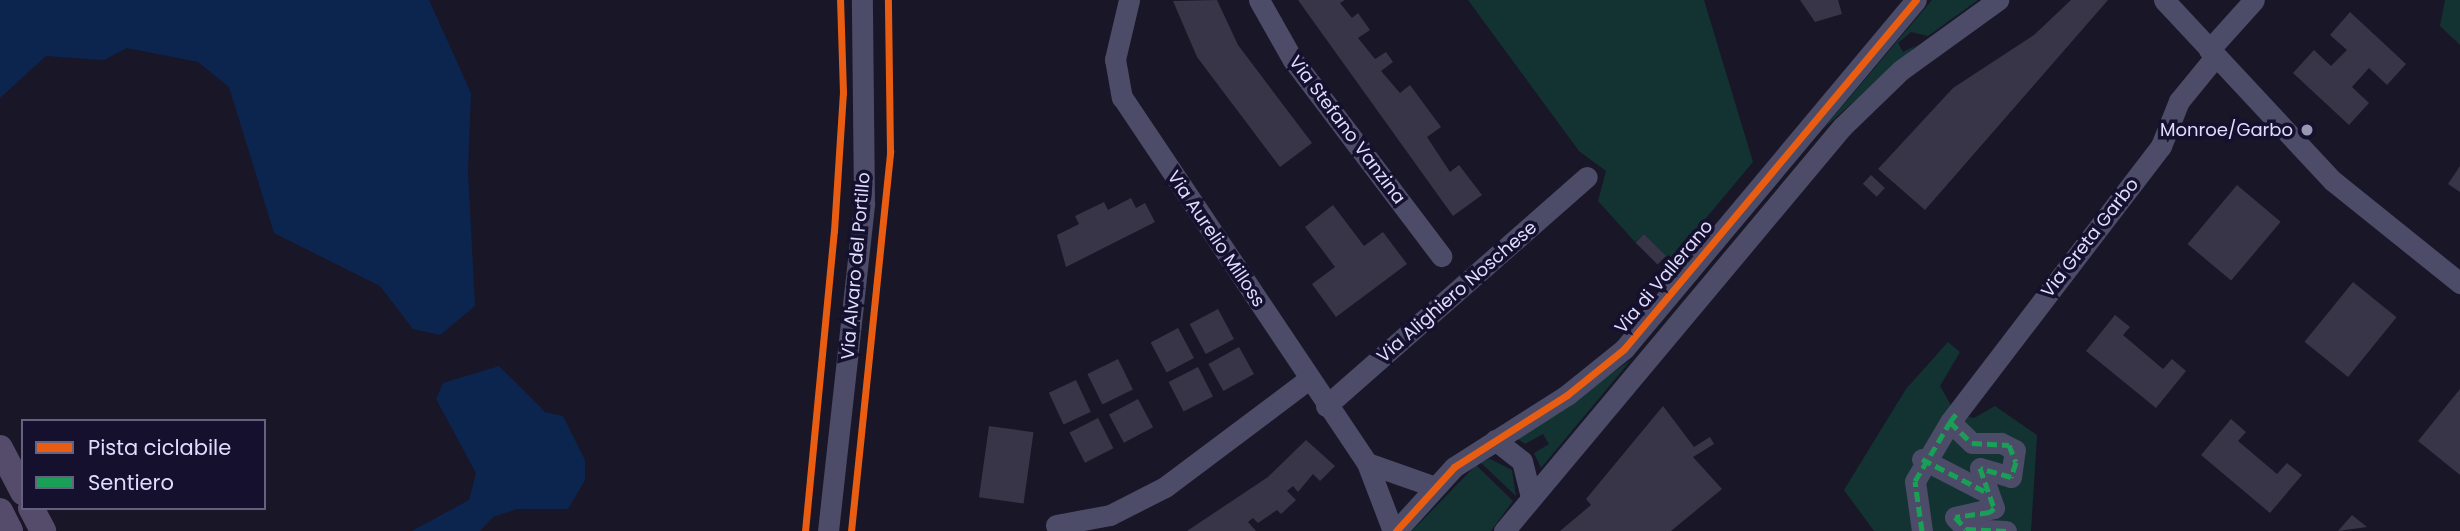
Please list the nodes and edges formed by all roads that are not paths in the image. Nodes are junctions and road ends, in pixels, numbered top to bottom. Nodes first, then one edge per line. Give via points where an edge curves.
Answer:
1 (862, 0) edge
2 (1129, 0) edge
3 (1259, 0) edge
4 (1916, 0) edge
5 (1998, 0) edge
6 (2164, 0) edge
7 (2254, 0) edge
8 (2212, 54) junction
9 (1587, 177) dead end
10 (1441, 256) dead end
11 (2460, 283) edge
12 (1308, 379) junction
13 (1326, 406) junction
14 (1953, 418) junction
15 (1494, 440) junction
16 (0, 448) edge
17 (1922, 459) junction
18 (1367, 463) junction
19 (1435, 487) junction
20 (21, 488) edge
21 (1986, 492) junction
22 (1531, 496) junction
23 (32, 510) edge
24 (0, 511) edge
25 (1056, 526) dead end
26 (10, 531) edge
27 (43, 531) edge
28 (828, 531) edge
29 (1394, 531) edge
30 (1504, 531) edge
31 (1922, 531) edge
32 (2006, 531) edge

1 - 28 street, Via Alvaro del Portillo via 864,203
2 - 12 street, Via Aurelio Milloss via 1115,59 1122,97
3 - 10 street, Via Stefano Vanzina via 1293,60
4 - 15 street, Via di Vallerano via 1624,349 1585,383
5 - 22 street via 1909,63 1842,127
6 - 8 street
7 - 8 street, Via Greta Garbo
8 - 11 street via 2333,181
8 - 14 street, Via Greta Garbo via 2179,101 2161,146
9 - 13 street, Via Alighiero Noschese
12 - 13 street, Via Aurelio Milloss
12 - 25 street via 1164,487 1110,515
13 - 18 street, Via Aurelio Milloss
14 - 17 street, Via Greta Garbo
14 - 21 street via 1972,443 2001,443 2015,450 2011,477 1980,468
15 - 19 street, Via di Vallerano
15 - 22 street via 1522,461
16 - 20 main road
17 - 21 street
17 - 31 street via 1915,481
18 - 19 street
18 - 29 street, Via Aurelio Milloss
19 - 29 street, Via di Vallerano
21 - 32 street via 1994,509 1959,515 1958,522
22 - 30 street
23 - 27 main road
24 - 26 main road

